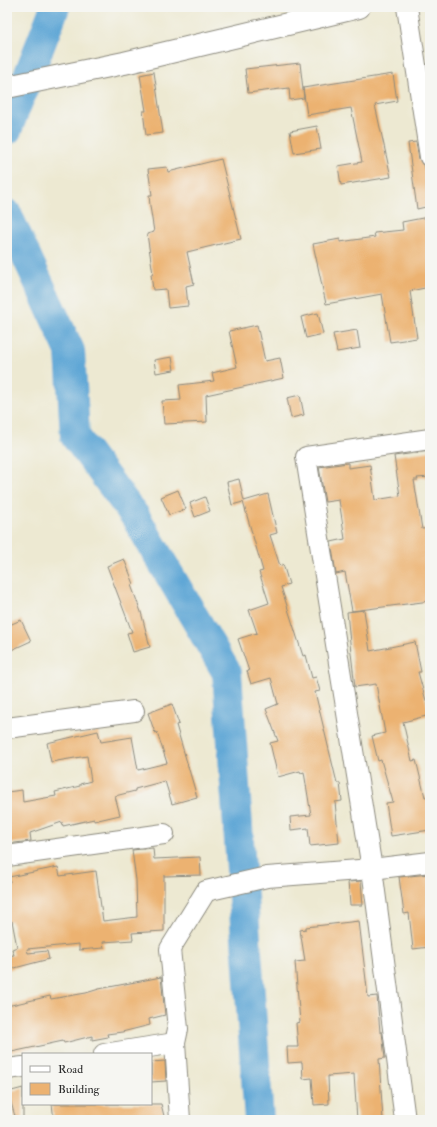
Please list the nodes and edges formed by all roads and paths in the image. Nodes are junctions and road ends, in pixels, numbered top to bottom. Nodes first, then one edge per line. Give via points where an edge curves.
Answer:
1 (359, 7) edge
2 (407, 7) edge
3 (7, 87) edge
4 (430, 157) edge
5 (430, 439) edge
6 (134, 711) dead end
7 (7, 728) edge
8 (164, 834) dead end
9 (7, 856) edge
10 (430, 862) edge
11 (372, 869) junction
12 (175, 1043) junction
13 (110, 1053) edge
14 (22, 1067) edge
15 (7, 1069) edge
16 (180, 1120) edge
17 (405, 1120) edge

1 - 3 main road via 124,63
2 - 4 street
5 - 11 street via 306,457
6 - 7 street
8 - 9 street
10 - 11 street
11 - 12 street via 267,877 206,890 170,948 178,1029
11 - 17 street
12 - 13 street
12 - 16 street
14 - 15 street

